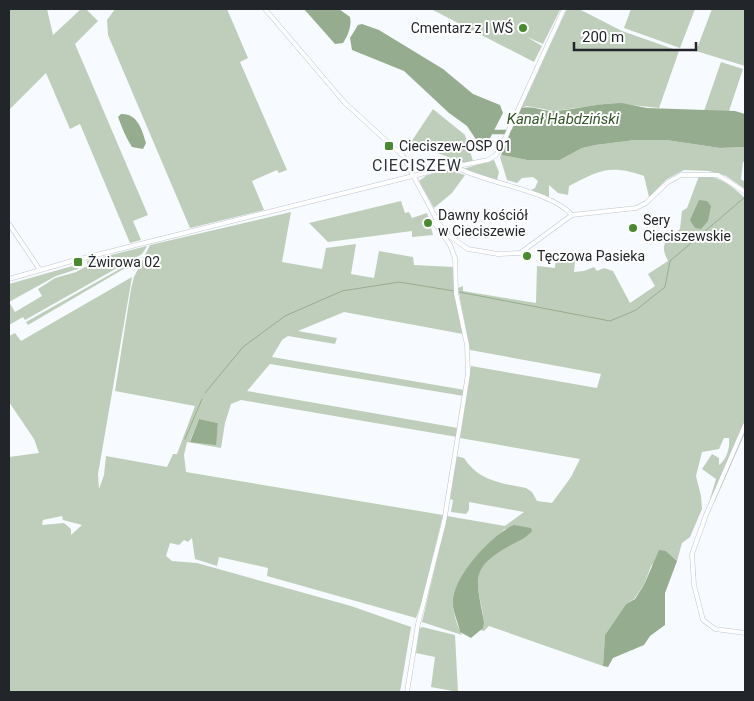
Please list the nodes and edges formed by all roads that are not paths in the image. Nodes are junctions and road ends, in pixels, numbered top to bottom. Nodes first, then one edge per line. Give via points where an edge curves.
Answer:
1 (266, 9) edge
2 (564, 9) edge
3 (420, 161) dead end
4 (456, 166) junction
5 (414, 168) dead end
6 (415, 176) junction
7 (745, 192) edge
8 (572, 216) junction
9 (434, 217) junction
10 (9, 224) edge
11 (40, 270) junction
12 (9, 279) edge
13 (745, 425) edge
14 (745, 633) edge
15 (407, 692) edge

1 - 6 street via 345,103 403,156
2 - 4 street via 496,155 488,160
3 - 5 street
4 - 6 street
4 - 8 street via 484,179 523,190 565,209
6 - 9 street
6 - 11 street
7 - 8 street via 718,175 681,175 636,208
8 - 9 street via 524,251 507,255 465,247 449,236
9 - 15 street via 455,258 468,374 444,522 418,624
10 - 11 street
11 - 12 street
13 - 14 street via 692,554 694,585 703,620 715,629

